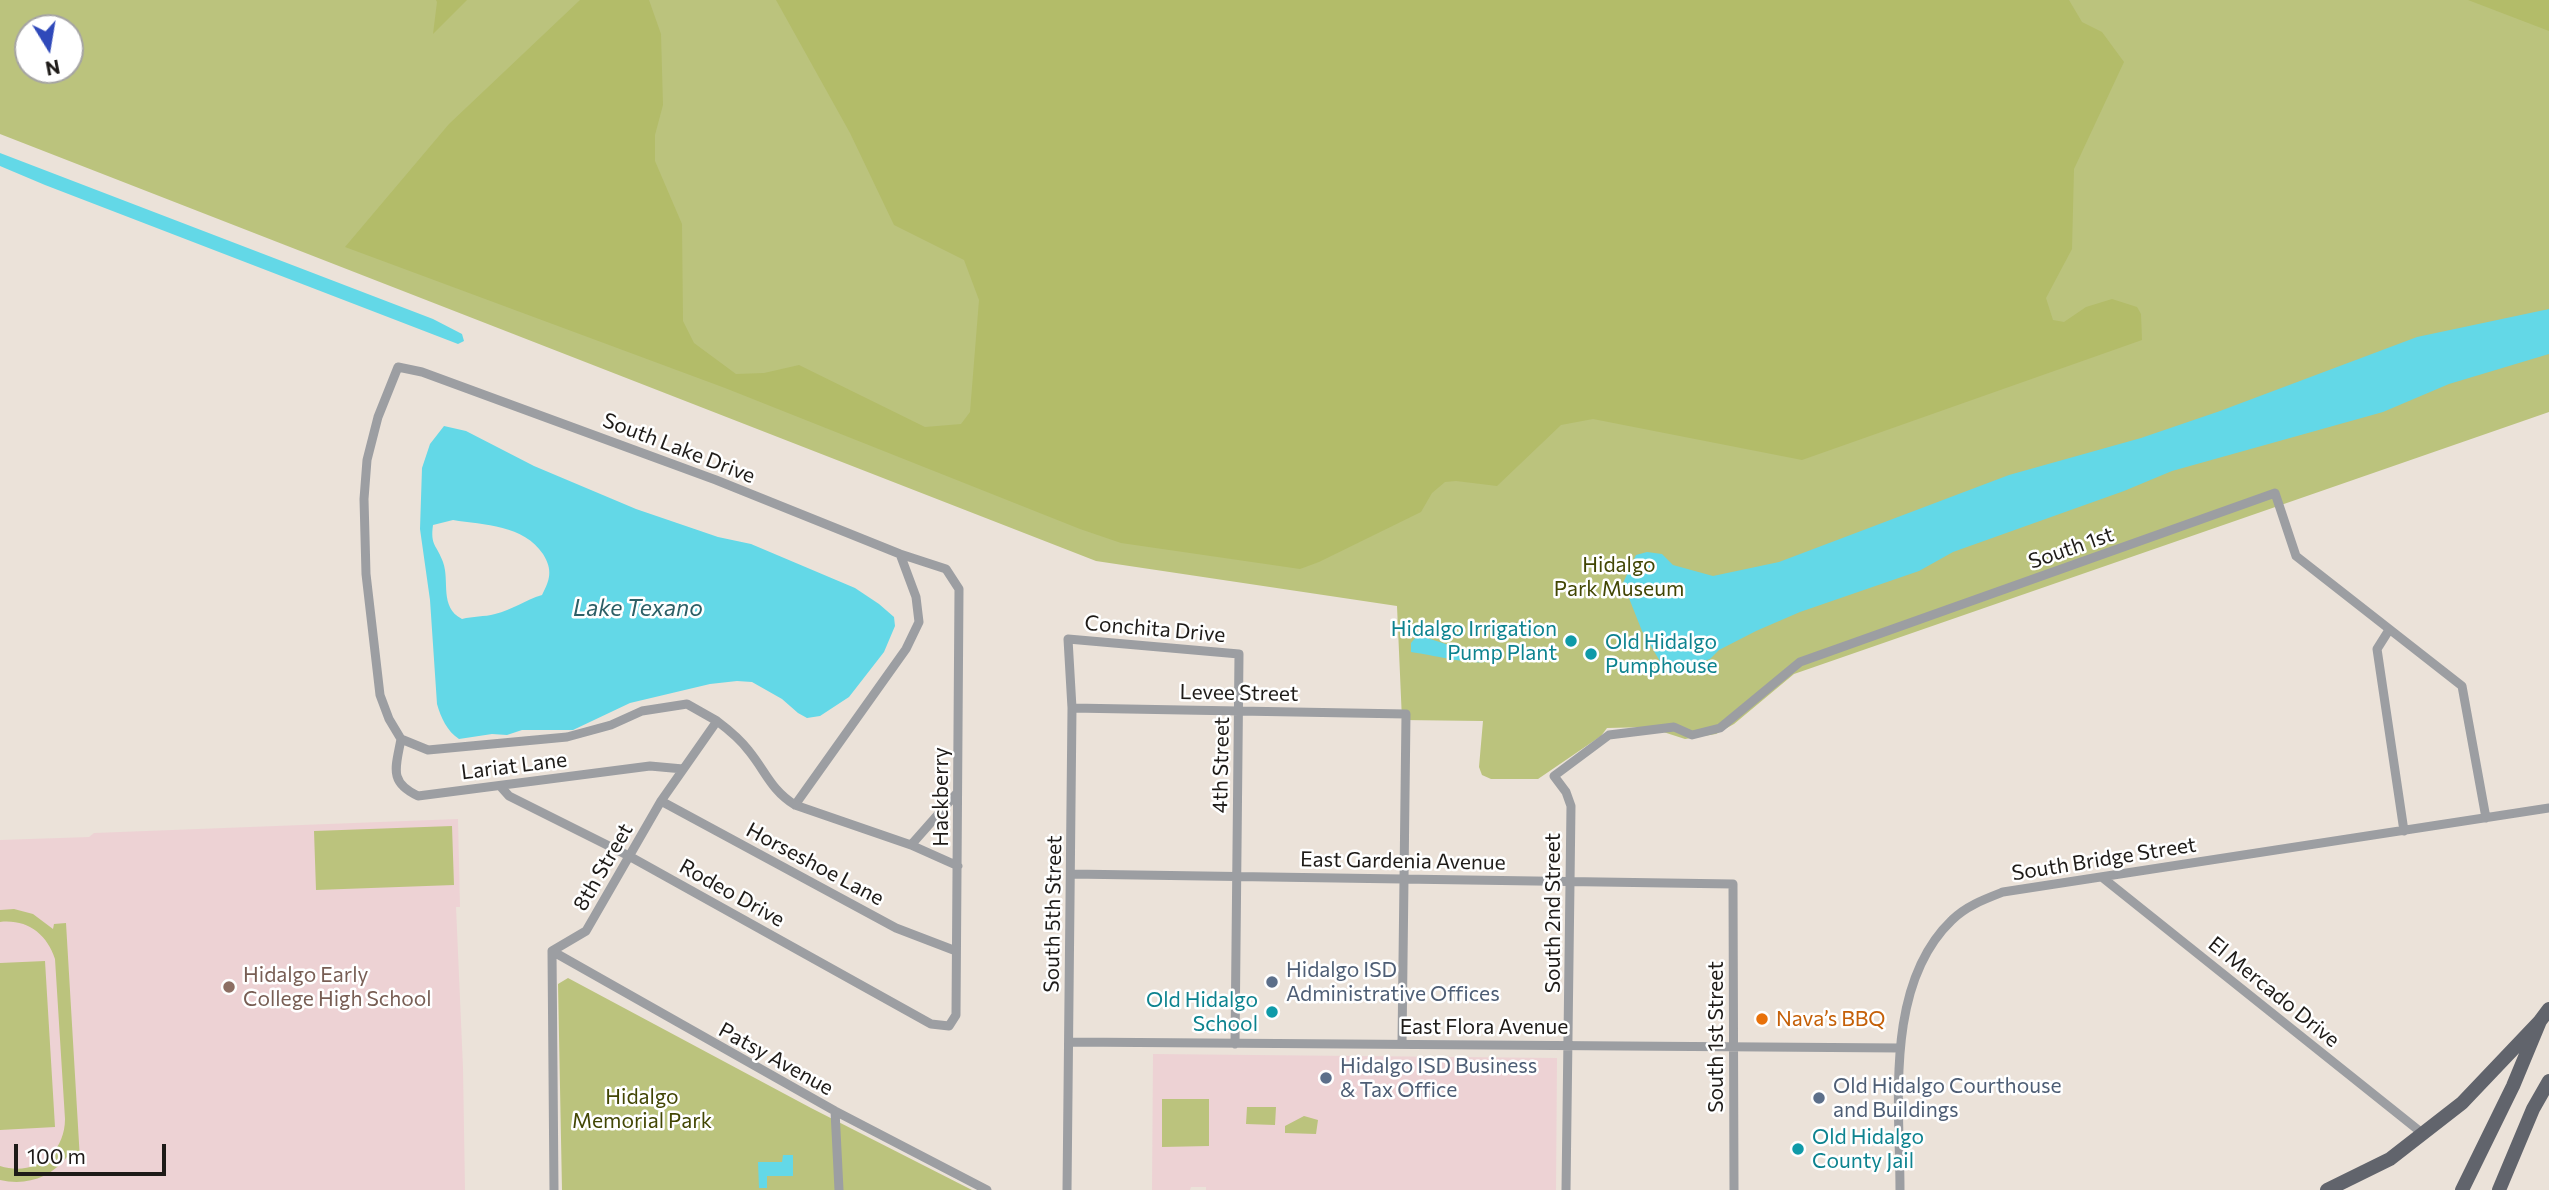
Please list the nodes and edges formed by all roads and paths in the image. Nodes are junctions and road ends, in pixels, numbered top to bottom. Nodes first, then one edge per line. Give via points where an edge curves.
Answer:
1 (900, 554) junction
2 (946, 569) joint
3 (2389, 630) junction
4 (1068, 639) joint
5 (1239, 654) joint
6 (1072, 708) junction
7 (1240, 710) junction
8 (717, 722) junction
9 (1674, 727) joint
10 (401, 739) junction
11 (684, 769) junction
12 (500, 787) junction
13 (957, 793) junction
14 (661, 801) junction
15 (795, 805) junction
16 (2549, 808) edge
17 (2486, 818) junction
18 (2404, 831) junction
19 (911, 845) junction
20 (629, 856) junction
21 (958, 866) junction
22 (1071, 874) junction
23 (1238, 877) junction
24 (1404, 878) junction
25 (2103, 878) junction
26 (1570, 880) junction
27 (1734, 884) joint
28 (552, 951) junction
29 (956, 951) junction
30 (2549, 1009) edge
31 (2540, 1021) junction
32 (949, 1026) joint
33 (1069, 1042) junction
34 (1235, 1044) junction
35 (1402, 1044) junction
36 (1569, 1046) junction
37 (1735, 1046) junction
38 (1900, 1048) junction
39 (2549, 1081) edge
40 (835, 1111) junction
41 (2422, 1133) junction
42 (554, 1190) edge
43 (839, 1190) edge
44 (987, 1190) edge
45 (1067, 1190) edge
46 (1566, 1190) edge
47 (1734, 1190) edge
48 (1900, 1190) edge
49 (2327, 1190) edge
50 (2462, 1190) edge
51 (2499, 1190) edge

1 - 2 street, South Lake Drive
1 - 10 street, South Lake Drive via 618,443 398,367 378,416 367,460 364,499 366,574 380,695
1 - 15 street via 916,597 919,622 906,649
2 - 13 street, Hackberry via 959,589
3 - 9 street, South 1st via 2296,556 2275,493 1800,662 1720,728 1692,735
3 - 17 street, South 1st via 2462,686
3 - 18 street via 2377,649
4 - 5 street, Conchita Drive
4 - 6 street, South 5th Street
5 - 7 street, 4th Street
6 - 7 street, Levee Street
6 - 22 street, South 5th Street
7 - 23 street, 4th Street
7 - 24 street, Levee Street via 1406,713
8 - 10 street via 687,704 642,711 567,737 428,750
8 - 11 street, 8th Street
8 - 15 street via 751,753 780,796
9 - 26 street, South 2nd Street via 1609,735 1554,776 1570,800
10 - 12 street, Lariat Lane via 395,769 404,790 418,796
11 - 12 street, Lariat Lane via 650,766
11 - 14 street, 8th Street
12 - 20 street, Rodeo Drive via 527,806
13 - 19 street
13 - 21 street, Hackberry
14 - 20 street, 8th Street
14 - 29 street, Horseshoe Lane via 896,928
15 - 19 street
16 - 17 street, South Bridge Street
17 - 18 street, South Bridge Street
18 - 25 street, South Bridge Street
19 - 21 street
20 - 28 street, 8th Street via 586,931
20 - 32 street, Rodeo Drive via 932,1024
21 - 29 street, Hackberry
22 - 23 street, East Gardenia Avenue
22 - 33 street, South 5th Street
23 - 24 street, East Gardenia Avenue
23 - 34 street, 4th Street
24 - 26 street, East Gardenia Avenue
24 - 35 street
25 - 38 street, South Bridge Street via 2003,892 1952,918 1920,962
25 - 41 street, El Mercado Drive
26 - 27 street, East Gardenia Avenue
26 - 36 street, South 2nd Street
27 - 37 street, South 1st Street
28 - 40 street, Patsy Avenue
28 - 42 street
29 - 32 street, Hackberry via 956,1015
30 - 31 main road
31 - 41 main road via 2462,1102
31 - 50 main road
33 - 34 street, East Flora Avenue
33 - 45 street, South 5th Street
34 - 35 street, East Flora Avenue
35 - 36 street, East Flora Avenue
36 - 37 street, East Flora Avenue
36 - 46 street, South 2nd Street
37 - 38 street, East Flora Avenue
37 - 47 street, South 1st Street
38 - 48 street, South Bridge Street
39 - 51 main road
40 - 43 street
40 - 44 street, Patsy Avenue
41 - 49 main road via 2390,1159

